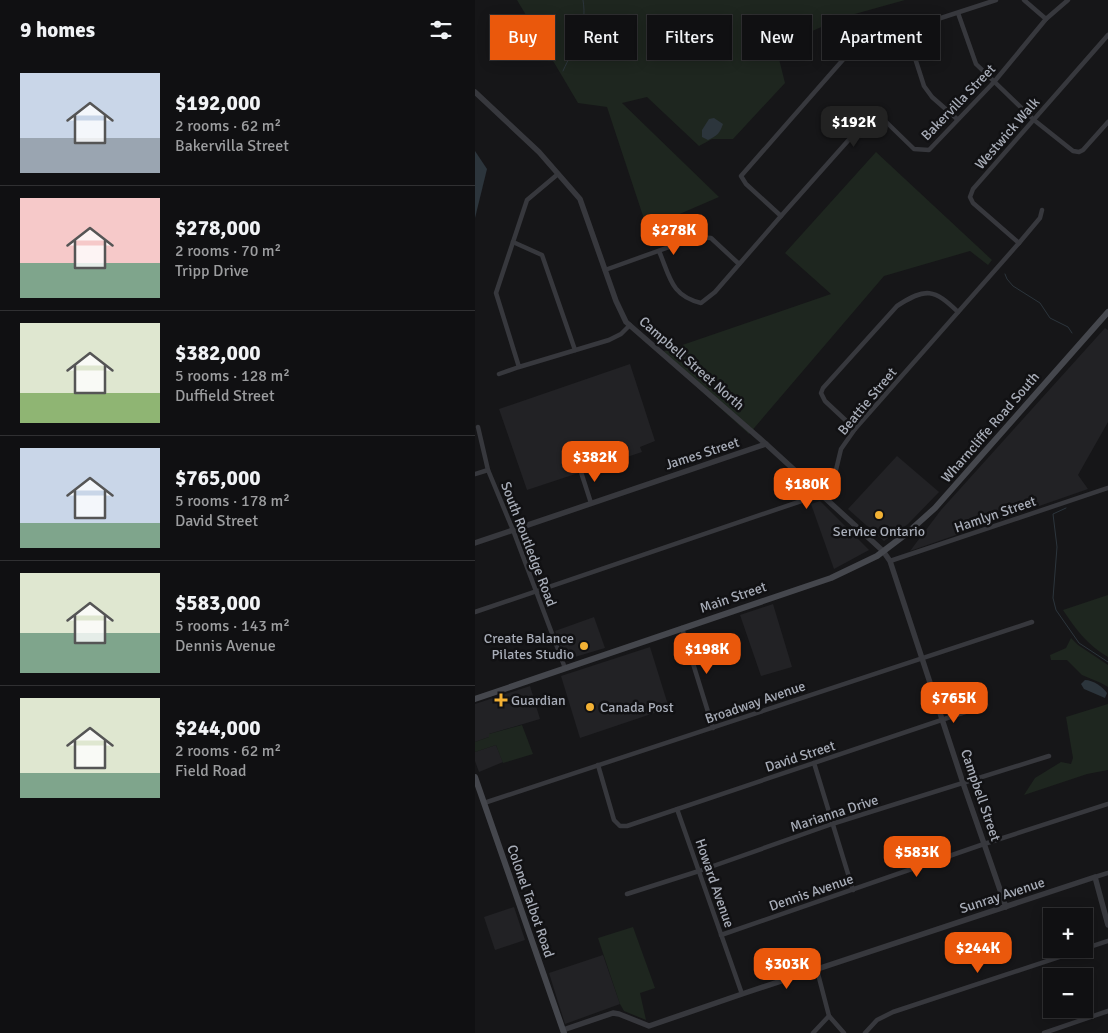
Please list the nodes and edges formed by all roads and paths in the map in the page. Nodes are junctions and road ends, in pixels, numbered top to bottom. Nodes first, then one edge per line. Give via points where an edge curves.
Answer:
1 (996, 0) edge
2 (1024, 0) edge
3 (1068, 0) edge
4 (958, 13) junction
5 (940, 19) edge
6 (1046, 19) junction
7 (1108, 35) edge
8 (843, 60) edge
9 (916, 60) edge
10 (994, 82) junction
11 (475, 92) edge
12 (957, 119) junction
13 (1034, 120) junction
14 (1108, 122) edge
15 (558, 174) junction
16 (1042, 210) dead end
17 (781, 216) junction
18 (513, 242) junction
19 (1019, 243) junction
20 (659, 251) junction
21 (739, 264) junction
22 (605, 270) junction
23 (959, 312) junction
24 (1108, 312) edge
25 (630, 326) junction
26 (575, 350) junction
27 (519, 367) junction
28 (499, 374) dead end
29 (478, 427) dead end
30 (855, 429) junction
31 (766, 444) junction
32 (580, 469) dead end
33 (488, 470) junction
34 (475, 474) edge
35 (1108, 488) edge
36 (822, 494) junction
37 (591, 503) junction
38 (513, 530) junction
39 (475, 543) edge
40 (883, 551) junction
41 (890, 561) junction
42 (536, 591) junction
43 (475, 612) edge
44 (1032, 622) dead end
45 (682, 628) junction
46 (923, 657) junction
47 (565, 668) junction
48 (475, 699) edge
49 (986, 705) dead end
50 (943, 720) junction
51 (713, 728) junction
52 (1049, 756) dead end
53 (814, 763) junction
54 (598, 765) junction
55 (475, 777) edge
56 (963, 783) junction
57 (484, 803) junction
58 (1108, 804) edge
59 (677, 809) junction
60 (833, 824) junction
61 (985, 844) junction
62 (699, 871) junction
63 (1108, 873) edge
64 (1095, 878) junction
65 (853, 890) junction
66 (627, 894) dead end
67 (1006, 907) junction
68 (1108, 925) edge
69 (721, 935) junction
70 (1108, 942) edge
71 (817, 970) junction
72 (741, 994) junction
73 (1108, 1011) edge
74 (829, 1016) junction
75 (563, 1032) edge
76 (813, 1033) edge
77 (844, 1033) edge
78 (865, 1033) edge
79 (1044, 1033) edge

1 - 4 street
2 - 6 street
3 - 6 street, Bakervilla Street
4 - 5 street
4 - 10 street via 976,64
6 - 10 street, Bakervilla Street
7 - 13 street, Westwick Walk
8 - 17 street via 741,176
9 - 12 street via 924,86
10 - 12 street, Bakervilla Street
10 - 13 street
11 - 15 street, Campbell Street North
12 - 17 street, Bakervilla Street via 929,150 914,149 881,117 870,116
13 - 14 street via 1073,151 1079,152
13 - 19 street, Westwick Walk via 973,189 970,197
15 - 18 street via 527,200
15 - 22 street, Campbell Street North via 581,199
16 - 19 street, Beattie Street via 1040,218
17 - 21 street, Bakervilla Street
18 - 26 street via 543,255
18 - 27 street via 496,293
19 - 23 street, Beattie Street
20 - 21 street via 697,237 711,238
20 - 21 street, Bakervilla Street via 675,288 687,300 701,303
20 - 22 street
22 - 25 street, Campbell Street North via 616,301
23 - 30 street, Beattie Street
23 - 30 street via 935,294 925,293 910,298 897,306 823,388 821,393 825,401
24 - 40 main road, Wharncliffe Road South via 935,508
25 - 26 street via 609,340
25 - 31 street, Campbell Street North
26 - 27 street
27 - 28 street
29 - 33 street, South Routledge Road
30 - 36 street, Beattie Street via 841,449 835,474
31 - 36 street, Campbell Street North
31 - 37 street, James Street
32 - 37 street
33 - 34 street
33 - 38 street, South Routledge Road
35 - 41 street, Hamlyn Street
36 - 40 street, Campbell Street North
36 - 42 street
37 - 38 street, James Street
38 - 39 street, James Street
38 - 42 street, South Routledge Road
40 - 41 street, Campbell Street
40 - 45 main road, Main Street via 831,578
41 - 46 street, Campbell Street
42 - 43 street
42 - 47 street, South Routledge Road
44 - 46 street, Broadway Avenue
45 - 47 main road, Main Street
45 - 51 street
46 - 50 street, Campbell Street
46 - 51 street, Broadway Avenue
47 - 48 main road, Main Street
49 - 50 street, David Street
50 - 53 street, David Street
50 - 56 street, Campbell Street
51 - 54 street, Broadway Avenue
52 - 56 street, Marianna Drive
53 - 59 street, David Street
53 - 60 street
54 - 57 street, Broadway Avenue
54 - 59 street, David Street via 614,820 621,826
55 - 57 main road, Colonel Talbot Road
56 - 60 street, Marianna Drive
56 - 61 street, Campbell Street
57 - 75 main road, Colonel Talbot Road
58 - 61 street, Dennis Avenue
59 - 62 street, Howard Avenue
60 - 62 street, Marianna Drive
60 - 65 street
61 - 65 street, Dennis Avenue
61 - 67 street, Campbell Street
62 - 66 street, Marianna Drive
62 - 69 street, Howard Avenue
63 - 64 street, Sunray Avenue
64 - 67 street, Sunray Avenue
64 - 68 street
65 - 69 street, Dennis Avenue
67 - 71 street, Sunray Avenue
69 - 72 street, Howard Avenue
70 - 78 street via 893,1012 877,1020
71 - 72 street, Sunray Avenue
71 - 74 street
72 - 75 street, Sunray Avenue via 649,1026 613,1013
73 - 79 street
74 - 76 street
74 - 77 street

